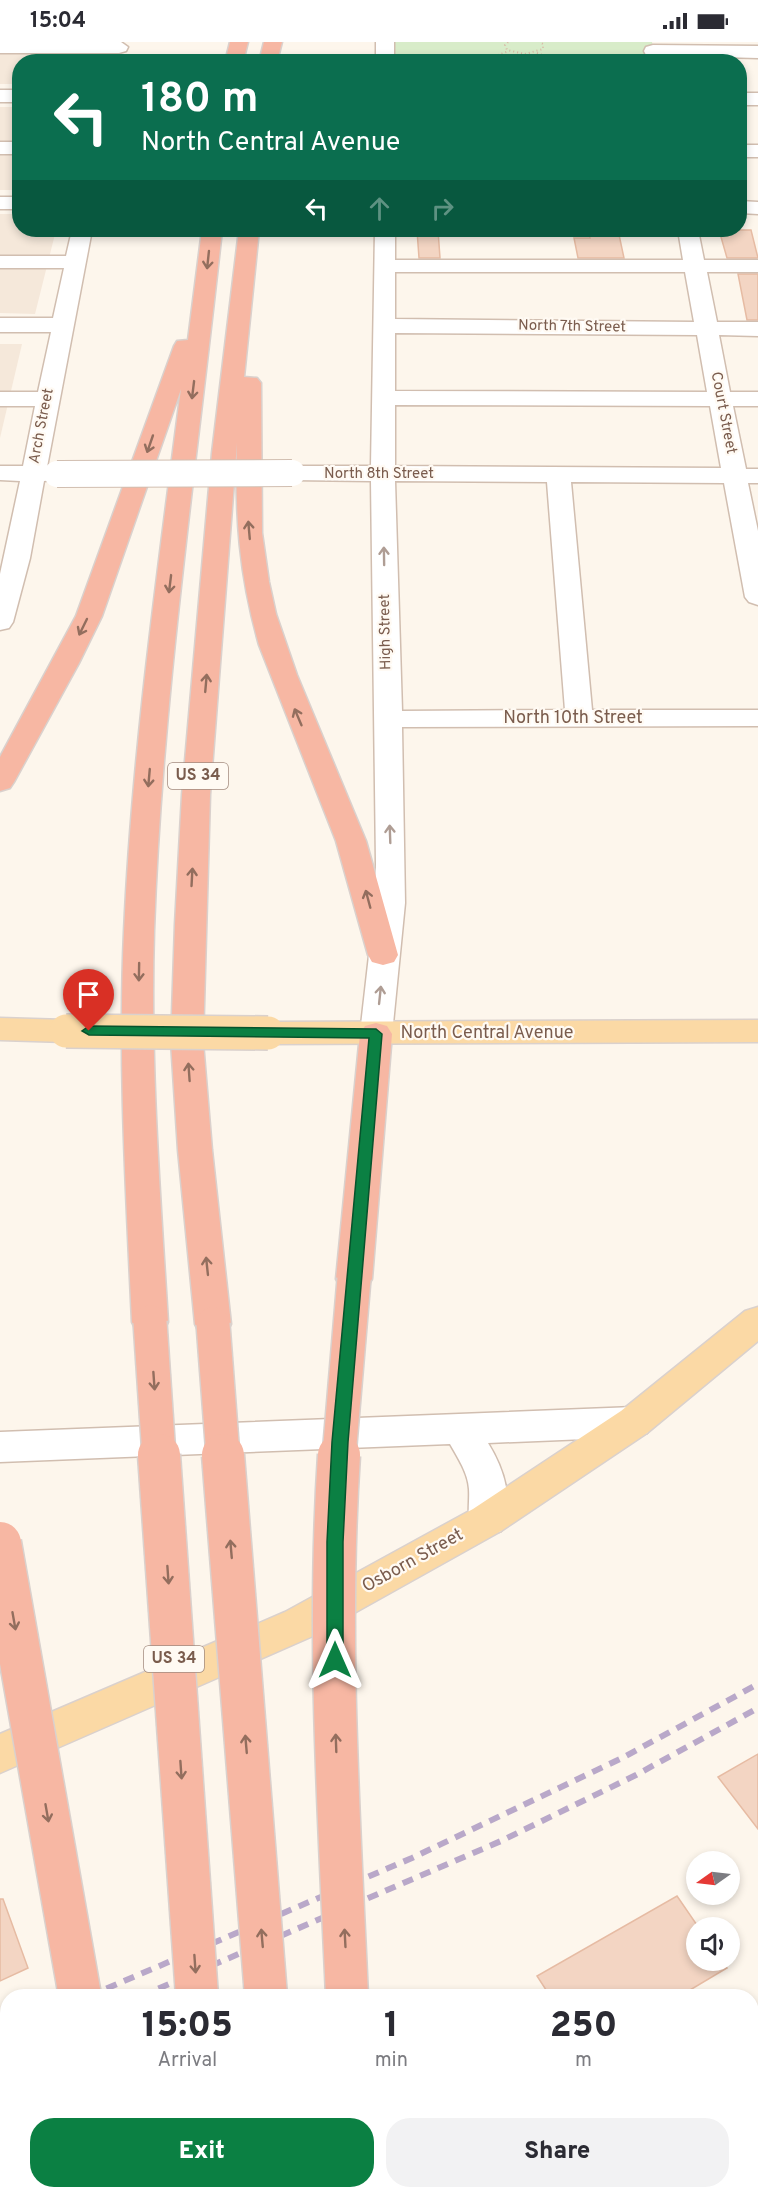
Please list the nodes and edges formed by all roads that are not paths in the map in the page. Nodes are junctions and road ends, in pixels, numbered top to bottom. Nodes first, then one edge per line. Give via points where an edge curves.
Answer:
1 (0, 47) edge
2 (118, 50) edge
3 (653, 52) edge
4 (758, 52) edge
5 (81, 237) edge
6 (211, 237) edge
7 (248, 237) edge
8 (385, 237) edge
9 (689, 237) edge
10 (0, 262) edge
11 (76, 262) junction
12 (385, 266) junction
13 (695, 266) junction
14 (758, 266) edge
15 (246, 268) junction
16 (205, 290) junction
17 (0, 325) edge
18 (63, 325) junction
19 (385, 326) junction
20 (706, 329) junction
21 (758, 329) edge
22 (385, 398) junction
23 (0, 399) edge
24 (48, 399) junction
25 (721, 399) junction
26 (758, 399) edge
27 (0, 473) edge
28 (45, 474) junction
29 (383, 474) junction
30 (558, 474) junction
31 (746, 476) edge
32 (9, 558) edge
33 (758, 597) edge
34 (0, 622) edge
35 (579, 718) junction
36 (758, 718) edge
37 (387, 719) junction
38 (0, 782) edge
39 (384, 955) junction
40 (0, 1029) edge
41 (758, 1032) edge
42 (376, 1034) junction
43 (758, 1321) edge
44 (634, 1422) junction
45 (461, 1430) junction
46 (0, 1447) edge
47 (487, 1520) junction
48 (0, 1543) edge
49 (0, 1754) edge
50 (79, 1989) edge
51 (197, 1989) edge
52 (265, 1989) edge
53 (347, 1989) edge

1 - 2 street
3 - 4 street
5 - 11 street, Arch Street
6 -> 16 highway, US 34
7 - 15 highway, US 34
8 - 12 street, High Street
9 - 13 street, Court Street
10 - 11 street
11 - 18 street, Arch Street
12 - 13 street
12 - 19 street, High Street
13 - 14 street
13 - 20 street, Court Street
39 -> 15 highway via 345,826 271,644 256,582 248,527
52 -> 15 highway, US 34, bridge via 187,1042 196,795 223,465
16 -> 38 highway via 89,616
16 -> 51 highway, US 34, bridge via 149,783 139,932 138,1089 150,1322
17 - 18 street
18 - 24 street, Arch Street
19 - 20 street, North 7th Street
19 - 22 street, High Street
20 - 21 street, North 7th Street
20 - 25 street, Court Street
22 - 25 street
22 - 29 street, High Street
23 - 24 street
24 - 28 street, Arch Street
25 - 26 street
25 - 31 street, Court Street
27 - 28 street, North 8th Street
28 - 29 street, North 8th Street, bridge
28 - 32 street, Arch Street
29 - 30 street, North 8th Street
37 -> 29 street, High Street
30 - 31 street, North 8th Street
30 - 35 street
31 - 33 street, Court Street
32 - 34 street, Arch Street
35 - 36 street, North 10th Street
35 - 37 street, North 10th Street
39 -> 37 street, High Street via 391,864
42 -> 39 street, High Street
40 - 42 main road, North Central Avenue, bridge
41 - 42 main road, North Central Avenue
53 -> 42 highway, bridge via 336,1733 335,1542
43 - 44 main road, Osborn Street
44 - 45 street
44 - 47 main road, Osborn Street
45 - 46 street
45 - 47 street via 488,1487
47 - 49 main road, Osborn Street via 299,1624
48 -> 50 highway, bridge

